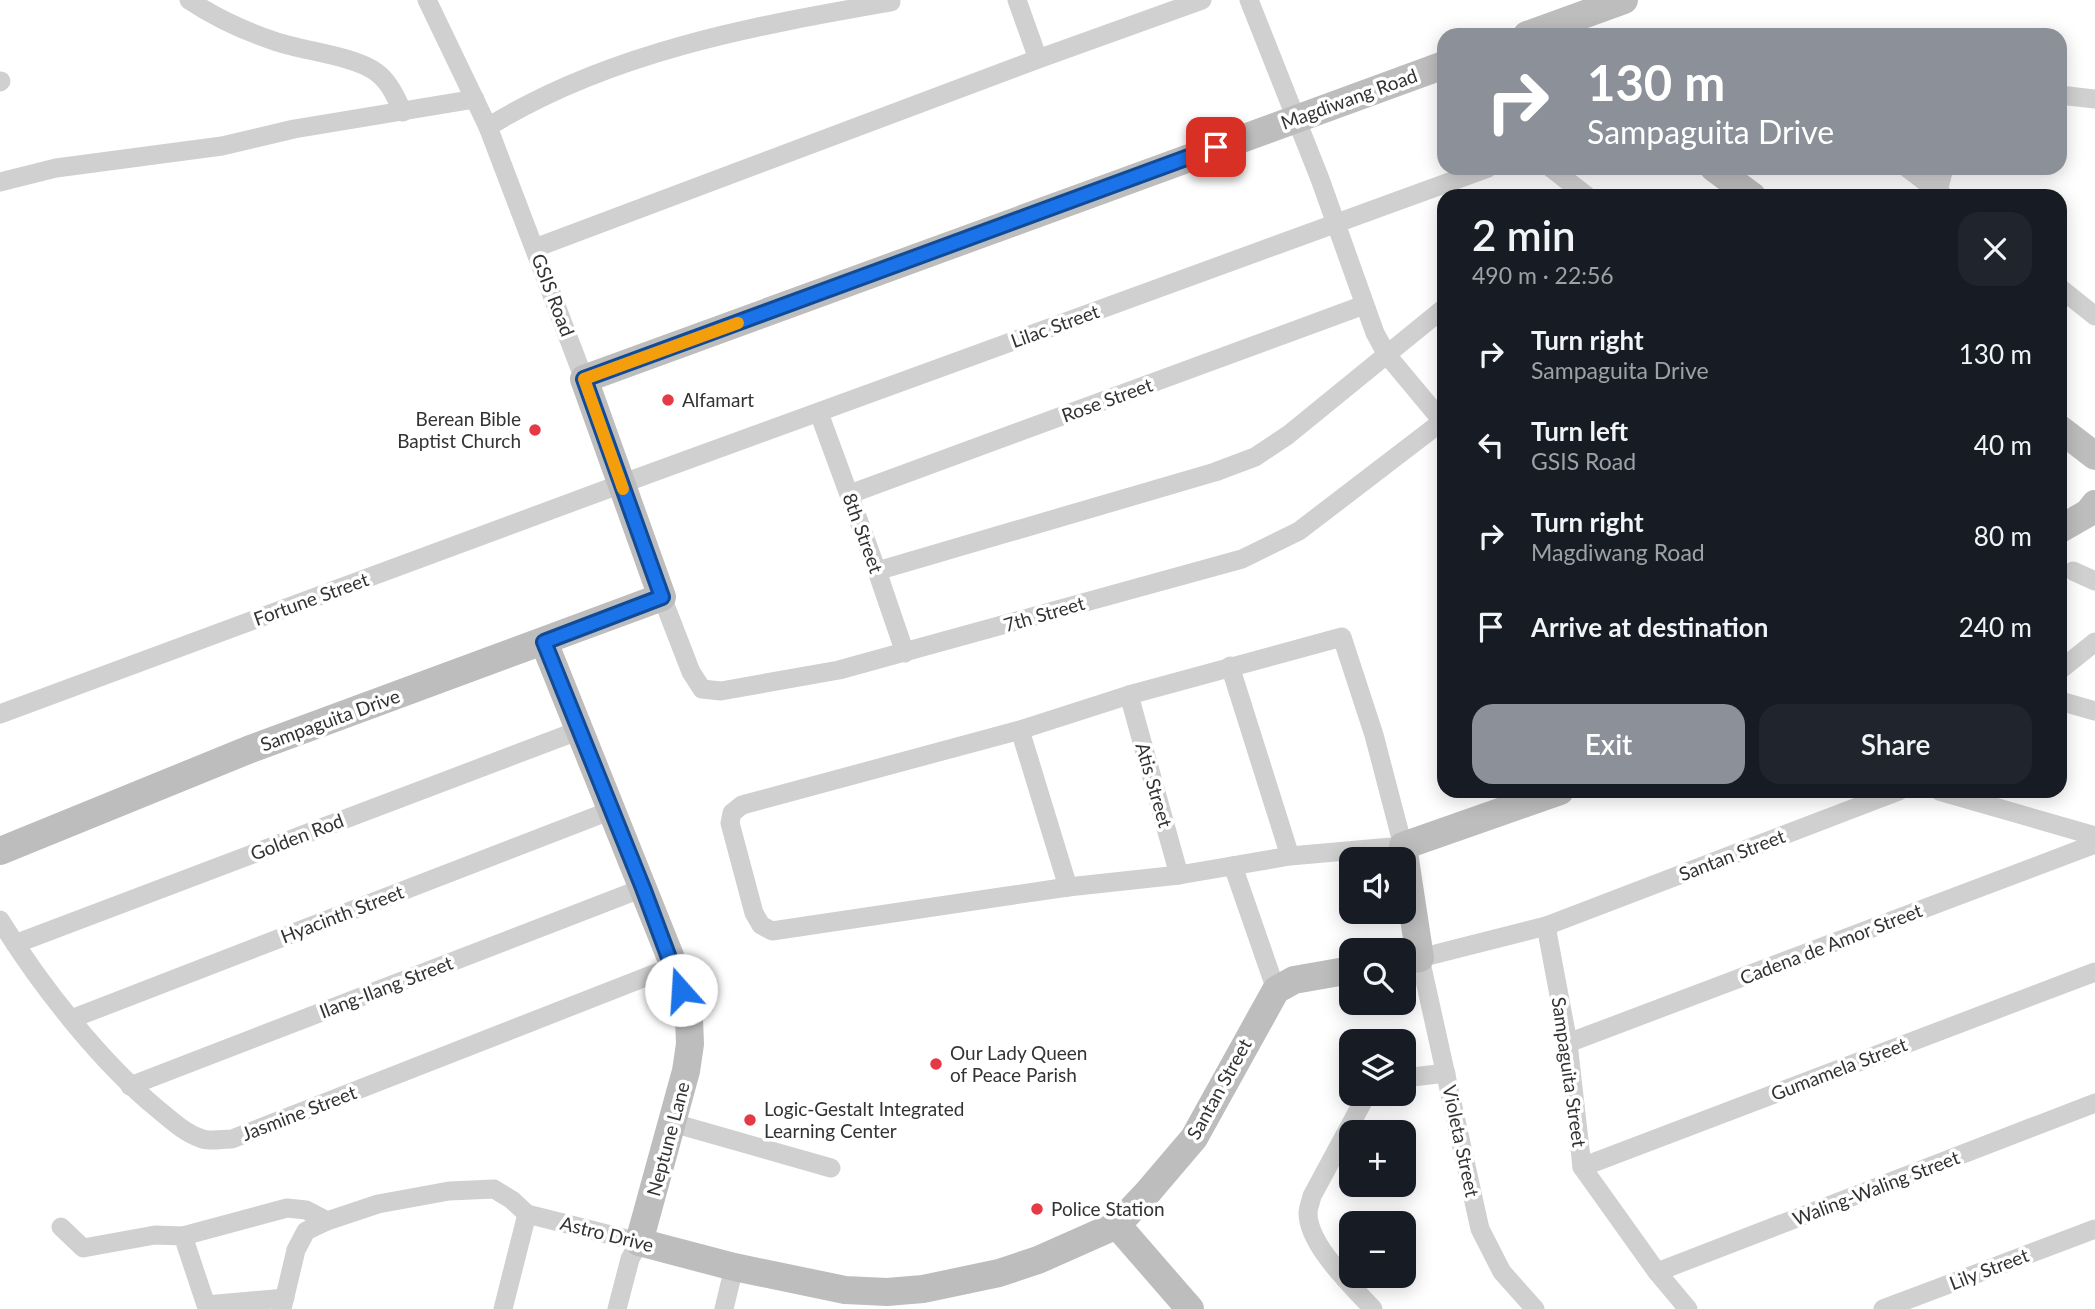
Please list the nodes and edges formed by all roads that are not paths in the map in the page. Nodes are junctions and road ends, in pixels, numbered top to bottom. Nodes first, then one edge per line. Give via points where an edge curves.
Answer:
1 (189, 0) edge
2 (1017, 0) edge
3 (1202, 0) edge
4 (1249, 0) edge
5 (1624, 0) edge
6 (429, 1) edge
7 (891, 2) dead end
8 (1574, 27) edge
9 (1038, 59) junction
10 (1437, 67) edge
11 (2067, 96) edge
12 (475, 99) junction
13 (2095, 99) edge
14 (403, 112) junction
15 (1294, 118) junction
16 (488, 127) junction
17 (1469, 175) edge
18 (1559, 175) edge
19 (1724, 175) edge
20 (1917, 175) edge
21 (0, 182) edge
22 (1576, 189) edge
23 (1742, 189) edge
24 (1935, 189) edge
25 (1335, 223) junction
26 (535, 248) junction
27 (2067, 294) edge
28 (1364, 306) junction
29 (1437, 314) edge
30 (2095, 316) edge
31 (1387, 355) junction
32 (584, 379) junction
33 (819, 413) junction
34 (1437, 414) edge
35 (1437, 426) edge
36 (2067, 434) edge
37 (2095, 456) edge
38 (621, 484) junction
39 (850, 494) junction
40 (2095, 504) edge
41 (2067, 526) edge
42 (877, 571) junction
43 (2073, 571) dead end
44 (2095, 581) edge
45 (662, 597) junction
46 (544, 642) junction
47 (2095, 642) edge
48 (905, 653) junction
49 (2067, 664) edge
50 (1230, 666) junction
51 (1129, 695) junction
52 (2067, 703) edge
53 (2095, 711) edge
54 (0, 714) edge
55 (580, 730) junction
56 (1020, 730) junction
57 (1533, 798) edge
58 (1881, 798) edge
59 (1963, 798) edge
60 (612, 810) junction
61 (2095, 836) edge
62 (2095, 844) edge
63 (1403, 846) junction
64 (0, 851) edge
65 (1290, 856) junction
66 (1233, 866) junction
67 (1180, 874) junction
68 (1069, 887) junction
69 (643, 888) junction
70 (0, 920) edge
71 (1546, 926) junction
72 (1410, 938) edge
73 (15, 944) junction
74 (1416, 959) edge
75 (674, 966) junction
76 (1339, 972) edge
77 (2095, 972) edge
78 (1416, 973) edge
79 (1276, 990) junction
80 (71, 1019) junction
81 (1568, 1043) junction
82 (1446, 1073) junction
83 (1416, 1077) edge
84 (130, 1086) junction
85 (2095, 1103) edge
86 (1361, 1106) edge
87 (673, 1123) junction
88 (1582, 1167) junction
89 (831, 1168) dead end
90 (527, 1214) junction
91 (327, 1221) junction
92 (1117, 1225) junction
93 (61, 1227) dead end
94 (2095, 1229) edge
95 (183, 1236) junction
96 (639, 1242) junction
97 (734, 1267) junction
98 (1657, 1272) junction
99 (897, 1291) joint
100 (843, 1299) edge
101 (283, 1304) edge
102 (201, 1307) edge
103 (503, 1309) edge
104 (617, 1309) edge
105 (723, 1309) edge
106 (1190, 1309) edge
107 (1373, 1309) edge
108 (1535, 1309) edge
109 (1688, 1309) edge
110 (1883, 1309) edge

1 - 14 street via 276,42 376,71 389,84
2 - 9 street
3 - 9 street
4 - 15 street
5 - 8 street
6 - 12 street, GSIS Road
7 - 16 street via 771,23 677,48 582,78
9 - 26 street
10 - 15 street, Magdiwang Road
11 - 13 street
12 - 14 street
12 - 16 street, GSIS Road
14 - 21 street
15 - 25 street
15 - 32 street, Magdiwang Road
16 - 26 street, GSIS Road
17 - 25 street, Lilac Street
18 - 22 street
19 - 23 street
20 - 24 street
25 - 28 street
25 - 33 street, Lilac Street
26 - 32 street, GSIS Road
27 - 30 street
28 - 31 street
28 - 39 street, Rose Street
29 - 31 street
31 - 34 street
31 - 42 street via 1255,457
32 - 38 street, GSIS Road
33 - 38 street, Lilac Street
33 - 39 street, 8th Street
35 - 48 street, 7th Street via 1299,531 1242,559
36 - 37 street
38 - 45 street, GSIS Road
38 - 54 street, Fortune Street
39 - 42 street, 8th Street
40 - 41 street
42 - 48 street, 8th Street
43 - 44 street
45 - 46 street, Sampaguita Drive
45 - 48 street, 7th Street via 702,689 721,691
46 - 55 street, Neptune Lane
46 - 64 street, Sampaguita Drive via 248,750
47 - 49 street
50 - 51 street
50 - 63 street via 1342,637
50 - 65 street
51 - 56 street
51 - 67 street, Atis Street
52 - 53 street
55 - 60 street, Neptune Lane
55 - 73 street, Golden Rod
56 - 68 street
56 - 68 street via 742,805 732,813 730,823 754,913 761,925 772,931
57 - 63 street
58 - 71 street, Santan Street
59 - 61 street
60 - 69 street, Neptune Lane
60 - 80 street, Hyacinth Street
62 - 81 street, Cadena de Amor Street
63 - 65 street
63 - 72 street
65 - 66 street
66 - 67 street
66 - 79 street
67 - 68 street
69 - 75 street, Neptune Lane
69 - 84 street, Ilang-Ilang Street
70 - 73 street, Jasmine Street
71 - 74 street, Santan Street
71 - 81 street, Sampaguita Street
73 - 80 street, Jasmine Street
75 - 84 street, Jasmine Street via 232,1139 201,1139
75 - 87 street, Neptune Lane via 689,1019 690,1044
76 - 79 street via 1293,980
77 - 88 street, Gumamela Street
78 - 82 street, Violeta Street
79 - 92 street, Santan Street via 1194,1138
80 - 84 street, Jasmine Street
81 - 88 street, Sampaguita Street
82 - 83 street
82 - 108 street, Violeta Street via 1480,1229 1502,1272
85 - 98 street, Waling-Waling Street
86 - 107 street via 1312,1196 1308,1213 1320,1246
87 - 89 street
87 - 96 street, Neptune Lane
88 - 98 street, Sampaguita Street
90 - 91 street, Astro Drive via 494,1189 449,1191 390,1202
90 - 96 street, Astro Drive
90 - 103 street
91 - 95 street via 306,1210 286,1208
91 - 101 street via 306,1231 296,1250
92 - 99 street, Santan Street via 999,1273
92 - 106 street
93 - 95 street via 83,1248 155,1235
94 - 110 street, Lily Street
95 - 102 street
96 - 97 street, Astro Drive
96 - 104 street, Neptune Lane
97 - 100 street, Astro Drive
97 - 105 street
98 - 109 street, Sampaguita Street
99 - 100 street, Astro Drive
101 - 102 street

